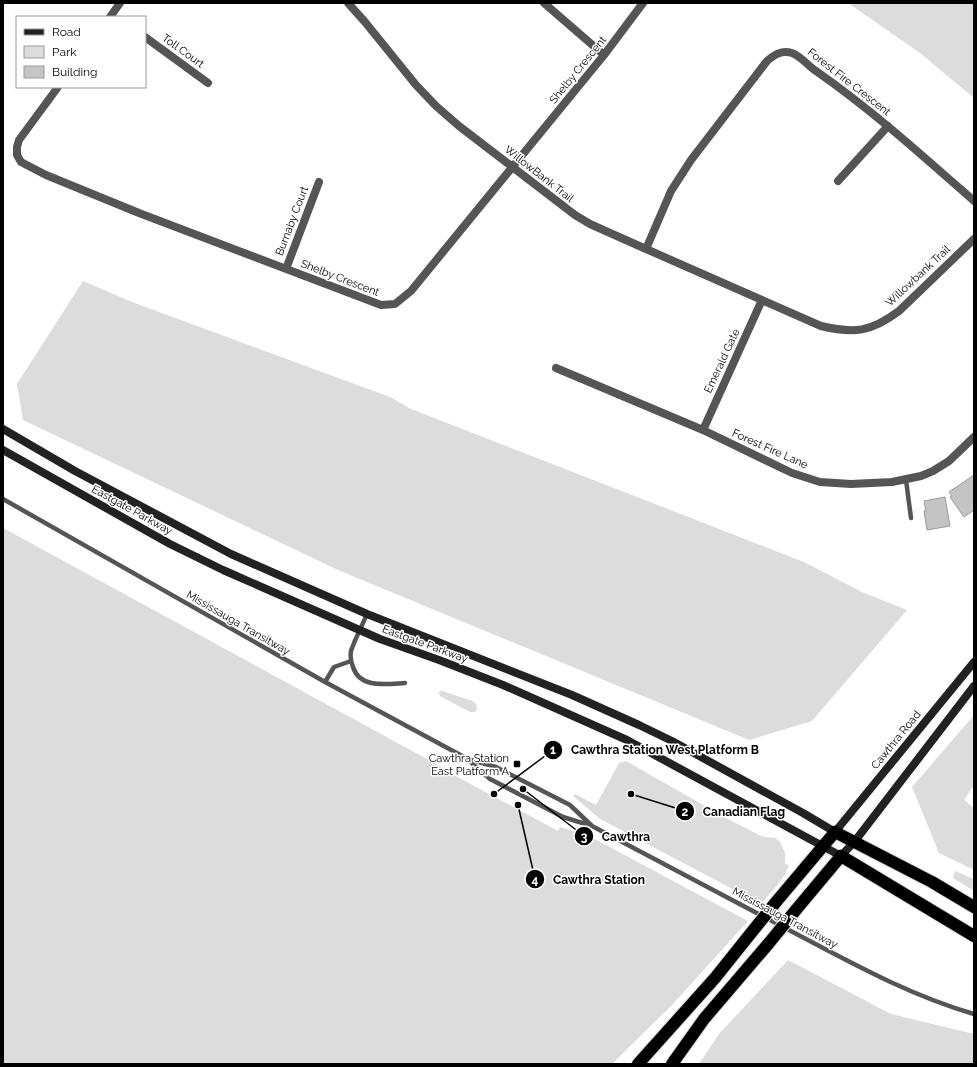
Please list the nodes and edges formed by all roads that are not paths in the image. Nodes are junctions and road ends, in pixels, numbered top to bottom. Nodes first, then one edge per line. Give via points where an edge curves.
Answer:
1 (120, 3) edge
2 (348, 3) edge
3 (544, 3) edge
4 (644, 3) edge
5 (113, 16) edge
6 (146, 38) edge
7 (604, 55) junction
8 (208, 82) dead end
9 (57, 88) edge
10 (888, 126) junction
11 (513, 167) junction
12 (319, 182) dead end
13 (838, 182) dead end
14 (974, 201) edge
15 (974, 239) edge
16 (646, 249) junction
17 (286, 269) junction
18 (762, 300) junction
19 (556, 368) dead end
20 (3, 430) edge
21 (703, 430) junction
22 (974, 437) edge
23 (3, 450) edge
24 (906, 480) junction
25 (3, 499) edge
26 (911, 518) dead end
27 (367, 614) junction
28 (360, 631) junction
29 (351, 661) junction
30 (974, 662) edge
31 (325, 682) junction
32 (405, 683) dead end
33 (974, 686) edge
34 (466, 758) junction
35 (592, 826) junction
36 (835, 832) junction
37 (855, 841) junction
38 (822, 847) junction
39 (841, 856) junction
40 (974, 907) edge
41 (974, 936) edge
42 (974, 1014) edge
43 (638, 1064) edge
44 (672, 1064) edge

1 - 5 street
2 - 11 street, WillowBank Trail via 436,106
3 - 7 street
4 - 7 street, Shelby Crescent
6 - 8 street, Toll Court
7 - 11 street, Shelby Crescent
9 - 17 street, Shelby Crescent via 19,140 17,155 21,162 46,175 132,210
10 - 13 street
10 - 14 street, Forest Fire Crescent
10 - 16 street, Forest Fire Crescent via 793,54 776,54 767,61 691,160 671,191
11 - 16 street, WillowBank Trail via 575,215
11 - 17 street, Shelby Crescent via 411,291 395,304 381,305
12 - 17 street, Burnaby Court
15 - 18 street, Willowbank Trail via 898,311 870,328 854,331 827,328
16 - 18 street, WillowBank Trail
18 - 21 street, Emerald Gate
19 - 21 street, Forest Fire Lane
20 - 27 main road, Eastgate Parkway via 231,554
21 - 24 street, Forest Fire Lane via 792,473 820,482 851,484
22 - 24 street, Forest Fire Lane via 949,461 933,471
23 - 28 main road, Eastgate Parkway via 176,547
24 - 26 lane
25 - 31 lane, Mississauga Transitway
27 - 28 lane
27 - 36 main road, Eastgate Parkway via 572,694 639,725
28 - 29 lane via 351,652
28 - 38 main road, Eastgate Parkway via 503,685 627,740
29 - 31 lane via 334,667
29 - 32 lane via 354,671 362,680 373,684
30 - 36 main road, Cawthra Road
31 - 34 lane, Mississauga Transitway
33 - 37 main road
34 - 35 lane, Mississauga Transitway via 490,779 563,817
34 - 35 lane, Mississauga Transitway via 496,767 570,805
35 - 42 lane, Mississauga Transitway via 853,964 907,990
36 - 37 highway
36 - 38 highway
37 - 39 main road
37 - 40 highway
38 - 39 main road, Eastgate Parkway
38 - 43 highway, bridge via 714,978
39 - 41 highway
39 - 44 highway, bridge via 704,1019

